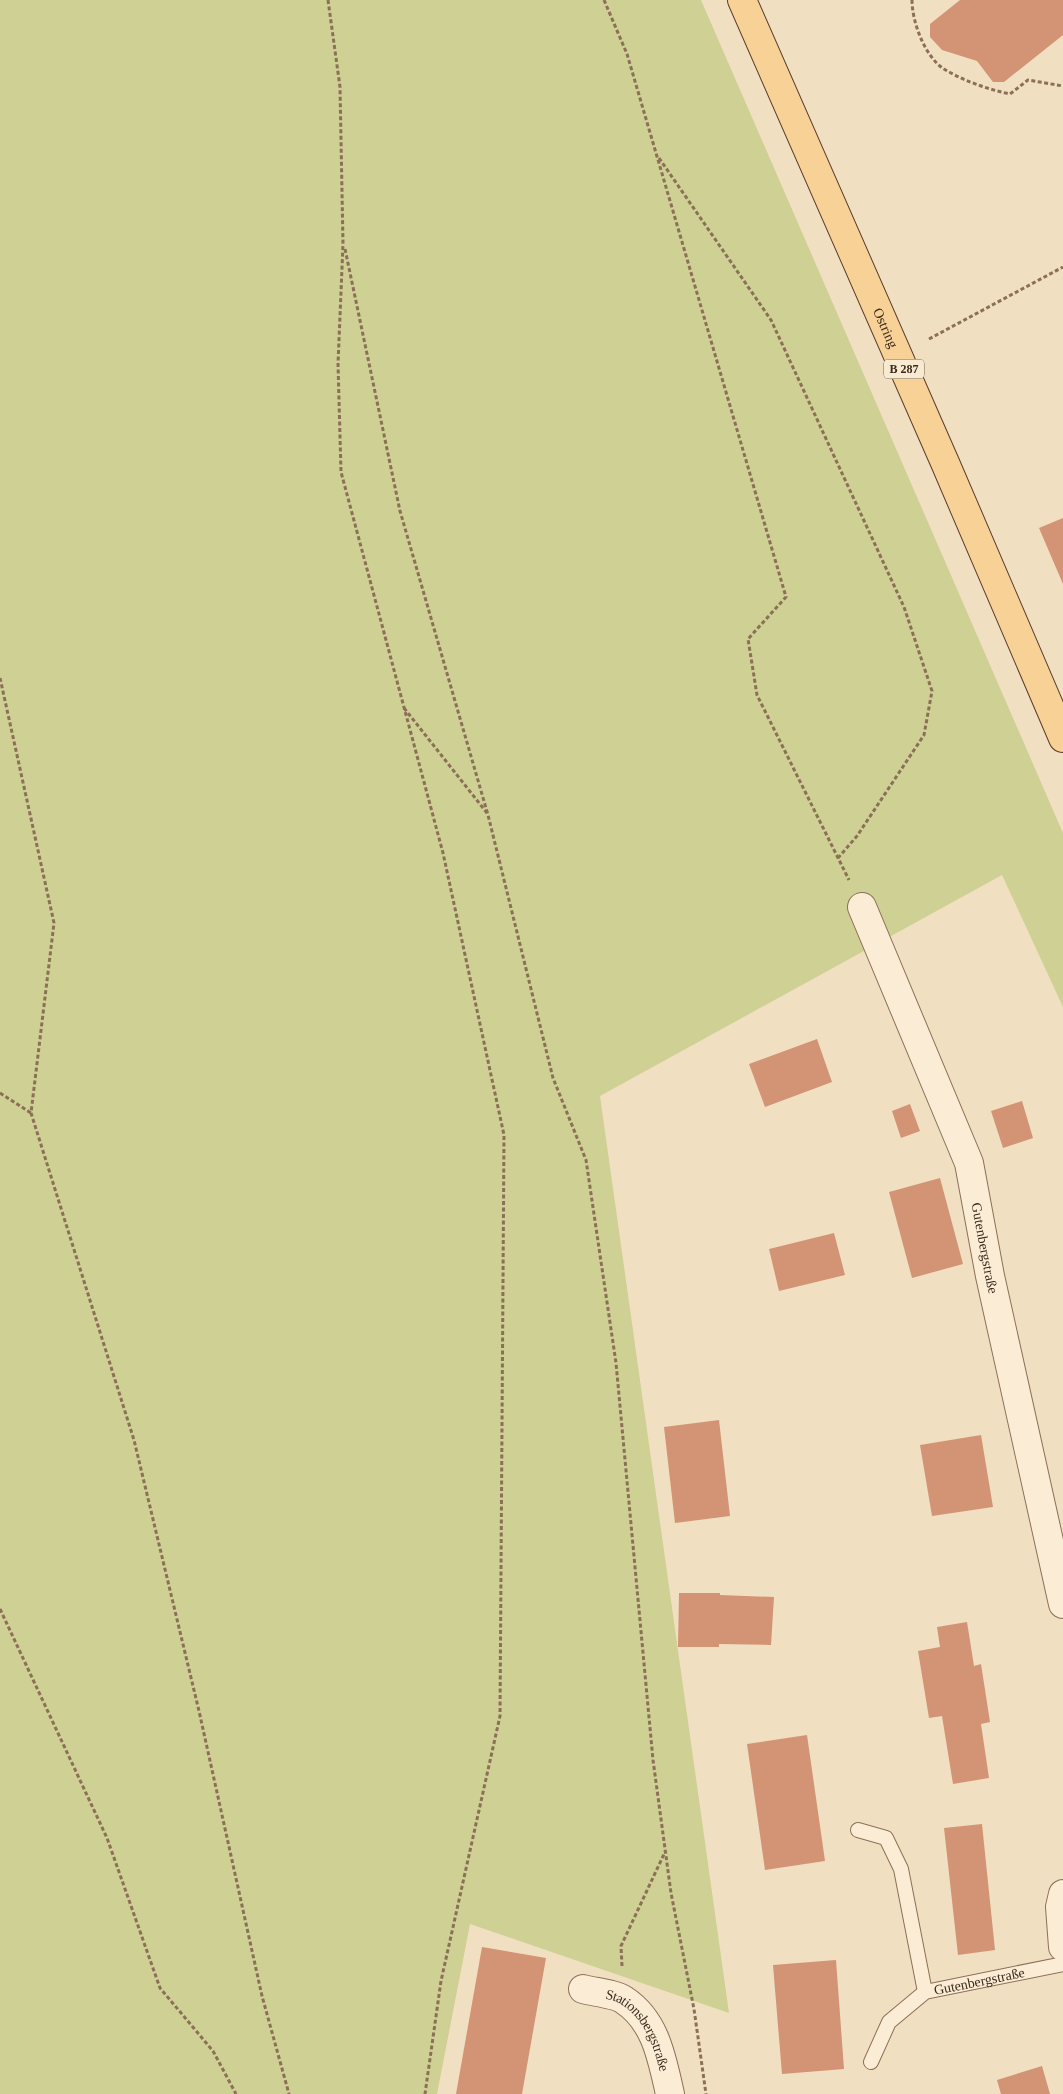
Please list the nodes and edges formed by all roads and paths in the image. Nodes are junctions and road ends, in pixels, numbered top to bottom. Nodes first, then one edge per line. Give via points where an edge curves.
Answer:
1 (328, 0) edge
2 (604, 0) edge
3 (742, 0) edge
4 (912, 0) edge
5 (1063, 86) edge
6 (657, 154) junction
7 (344, 244) junction
8 (1063, 267) edge
9 (930, 339) dead end
10 (0, 678) edge
11 (402, 705) junction
12 (1063, 738) edge
13 (488, 815) junction
14 (838, 858) junction
15 (862, 907) joint
16 (0, 1093) edge
17 (30, 1114) junction
18 (1063, 1604) edge
19 (0, 1609) edge
20 (858, 1830) dead end
21 (665, 1852) junction
22 (1063, 1894) edge
23 (1063, 1947) edge
24 (1063, 1964) edge
25 (583, 1989) dead end
26 (925, 1992) junction
27 (623, 1999) junction
28 (871, 2062) dead end
29 (236, 2094) edge
30 (288, 2094) edge
31 (425, 2094) edge
32 (670, 2094) edge
33 (706, 2094) edge

1 - 7 path via 340,87
2 - 6 path via 627,54
3 - 12 main road, Ostring / B 287
4 - 5 path via 912,12 924,45 943,68 988,90 1010,94 1028,80
6 - 14 path via 786,597 748,639 757,695
6 - 14 path via 771,320 904,607 932,691 924,735 857,836
7 - 11 path via 338,364 341,472
7 - 13 path via 400,511
8 - 9 path
10 - 17 path via 54,922
11 - 13 path
11 - 31 path via 442,853 504,1135 500,1716 441,1981
13 - 21 path via 553,1078 586,1160 616,1363 651,1740
14 - 15 path
15 - 18 street, Gutenbergstraße via 969,1163 990,1276
16 - 17 path
17 - 30 path via 134,1440 199,1711 262,1996
19 - 29 path via 107,1838 160,1988 213,2050
20 - 26 lane via 886,1838 901,1869
21 - 27 path via 621,1946
21 - 33 path
22 - 23 street via 1060,1907
24 - 26 lane, Gutenbergstraße
25 - 27 street, Stationsbergstraße
26 - 28 lane, Gutenbergstraße via 890,2022
27 - 32 street, Stationsbergstraße via 646,2022 660,2049

